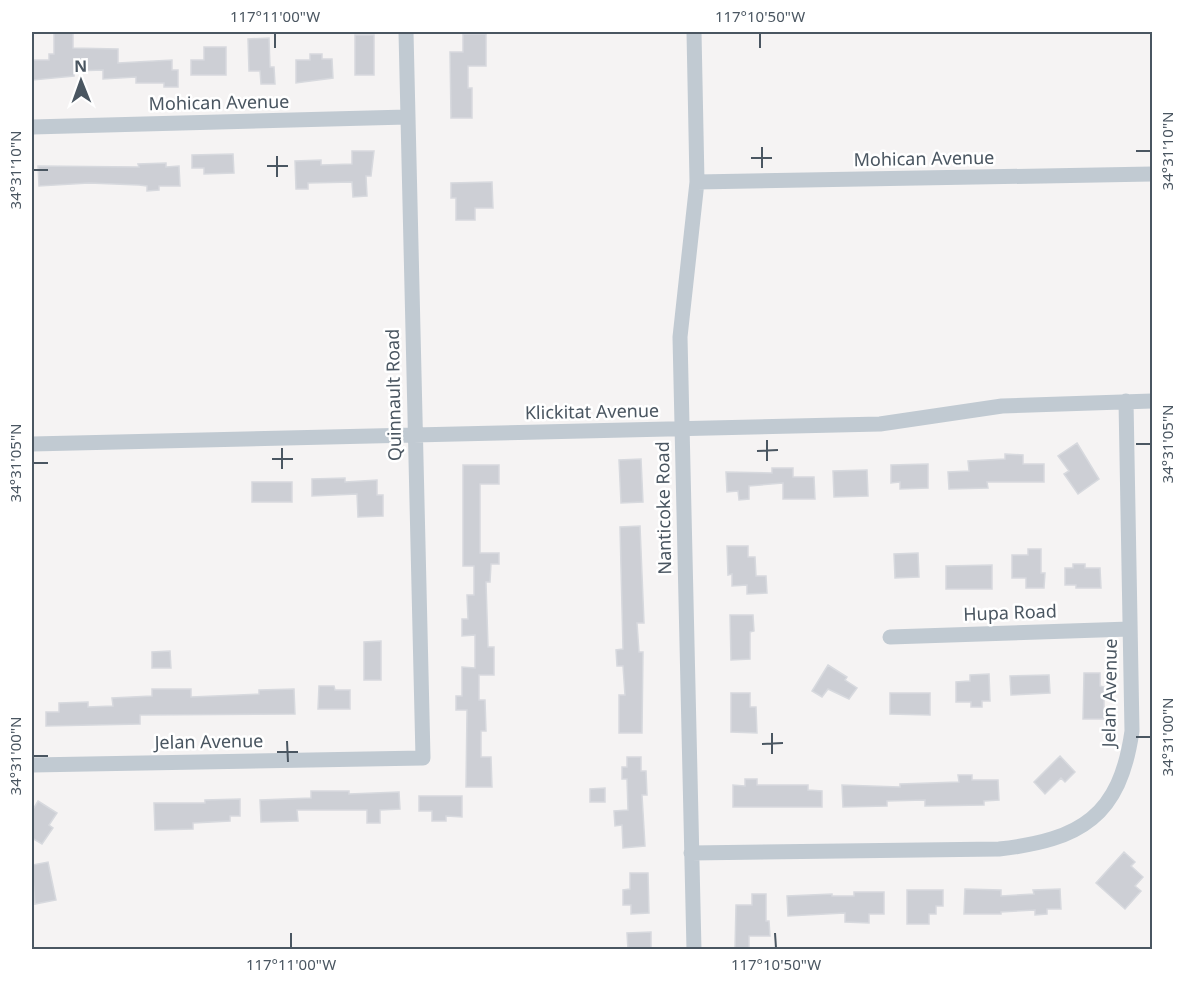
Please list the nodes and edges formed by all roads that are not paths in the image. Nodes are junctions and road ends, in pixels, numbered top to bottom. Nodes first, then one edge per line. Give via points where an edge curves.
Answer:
1 (406, 32) edge
2 (694, 32) edge
3 (407, 117) junction
4 (32, 127) edge
5 (1152, 174) edge
6 (697, 182) junction
7 (1126, 401) junction
8 (1152, 401) edge
9 (682, 429) junction
10 (414, 436) junction
11 (32, 444) edge
12 (1130, 629) junction
13 (890, 637) dead end
14 (423, 758) joint
15 (32, 765) edge
16 (691, 853) junction
17 (694, 950) edge

1 - 3 street, Quinnault Road
2 - 6 street, Nanticoke Road
3 - 4 street, Mohican Avenue
3 - 10 street, Quinnault Road
5 - 6 street, Mohican Avenue
6 - 9 street, Nanticoke Road via 682,303
7 - 8 street, Klickitat Avenue
7 - 9 street, Klickitat Avenue via 1002,406 880,424
7 - 12 street, Jelan Avenue
9 - 10 street, Klickitat Avenue
9 - 16 street, Nanticoke Road
10 - 11 street, Klickitat Avenue
10 - 14 street, Quinnault Road
12 - 13 street, Hupa Road
12 - 16 street, Jelan Avenue via 1132,720 1127,764 1105,805 1061,837 999,849
14 - 15 street, Jelan Avenue
16 - 17 street, Nanticoke Road

